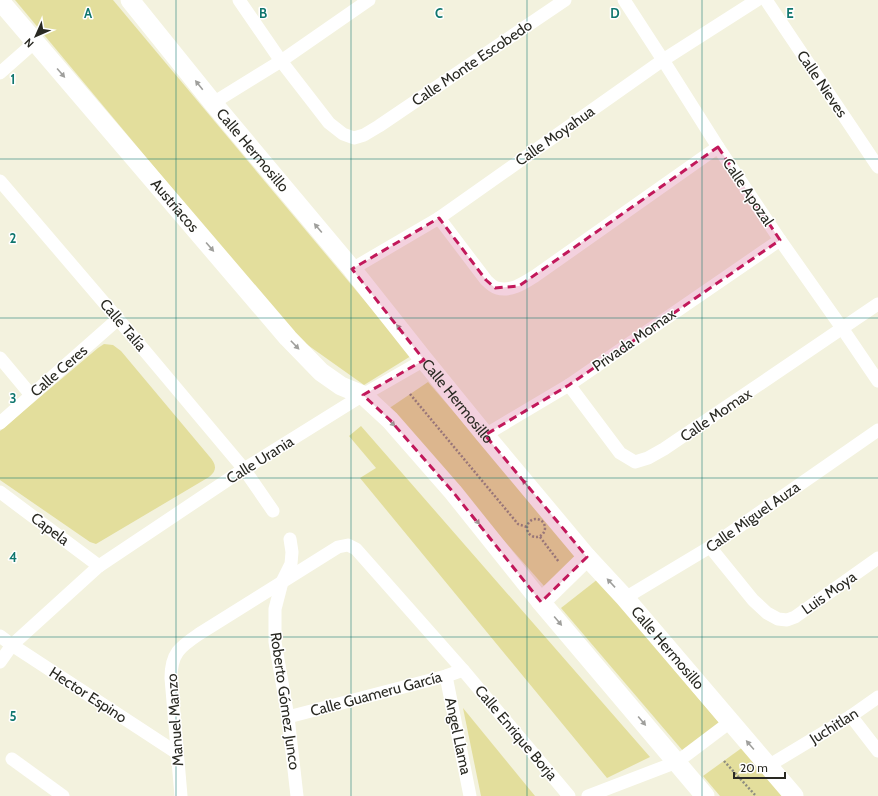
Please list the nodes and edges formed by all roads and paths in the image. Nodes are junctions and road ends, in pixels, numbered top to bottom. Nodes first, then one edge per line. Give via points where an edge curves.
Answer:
1 (130, 0) edge
2 (238, 0) edge
3 (565, 0) edge
4 (624, 0) edge
5 (757, 0) edge
6 (766, 0) edge
7 (0, 1) edge
8 (363, 2) edge
9 (35, 42) junction
10 (663, 60) junction
11 (281, 61) junction
12 (0, 72) edge
13 (213, 103) junction
14 (718, 147) junction
15 (878, 167) edge
16 (0, 182) edge
17 (439, 218) junction
18 (780, 240) junction
19 (352, 269) junction
20 (878, 304) edge
21 (118, 319) junction
22 (842, 328) junction
23 (0, 358) edge
24 (424, 360) junction
25 (878, 381) edge
26 (569, 385) junction
27 (410, 394) dead end
28 (31, 395) junction
29 (363, 395) junction
30 (0, 423) edge
31 (878, 430) edge
32 (485, 435) junction
33 (244, 469) junction
34 (0, 492) edge
35 (273, 510) dead end
36 (527, 527) junction
37 (540, 537) junction
38 (290, 539) dead end
39 (710, 547) junction
40 (587, 557) junction
41 (878, 558) edge
42 (561, 564) dead end
43 (99, 566) junction
44 (282, 582) junction
45 (625, 598) junction
46 (541, 602) junction
47 (0, 636) edge
48 (12, 645) junction
49 (0, 662) edge
50 (464, 670) junction
51 (446, 676) junction
52 (878, 697) edge
53 (851, 716) junction
54 (288, 717) junction
55 (730, 722) junction
56 (878, 751) edge
57 (177, 753) junction
58 (12, 759) dead end
59 (724, 761) dead end
60 (677, 762) junction
61 (768, 766) junction
62 (63, 796) edge
63 (181, 796) edge
64 (297, 796) edge
65 (470, 796) edge
66 (569, 796) edge
67 (588, 796) edge
68 (705, 796) edge
69 (756, 796) edge
70 (794, 796) edge

13 -> 1 street, Calle Hermosillo
2 - 11 street, Calle Monte Escobedo
3 - 11 street, Calle Monte Escobedo via 379,126 354,138 343,134 329,123
4 - 10 street, Calle Apozal
5 - 10 street, Calle Moyahua
6 - 15 street, Calle Nieves
7 - 9 street, Austríacos
8 - 11 street
9 - 12 street
9 -> 29 street, Austríacos via 288,338 321,372 341,386
10 - 14 street, Calle Apozal
10 - 17 street, Calle Moyahua
11 - 13 street
19 -> 13 street, Calle Hermosillo
14 - 17 street via 520,286 495,288 486,280
14 - 18 street, Calle Apozal
16 - 21 street, Calle Talía
17 - 19 street, Calle Moyahua
18 - 22 street, Calle Apozal
18 - 26 street, Privada Momax
24 -> 19 street, Calle Hermosillo
20 - 22 street, Calle Momax
21 - 28 street, Calle Ceres
21 - 33 street, Calle Talía
22 - 25 street, Calle Apozal
22 - 26 street, Calle Momax via 664,449 635,462 620,453
23 - 28 street
24 - 29 street, Calle Urania
24 - 32 street, Calle Hermosillo
26 - 32 street, Privada Momax
27 - 36 path via 518,524
28 - 30 street, Calle Ceres
29 - 33 street, Calle Urania
29 -> 46 street via 390,420 453,492
31 - 39 street, Calle Miguel Auza
40 -> 32 street, Calle Hermosillo
33 - 35 street, Calle Talía
33 - 43 street, Calle Urania
34 - 43 street, Capela
36 - 37 path via 531,536
36 - 37 path via 531,520 540,520 545,525 545,531
37 - 42 path
38 - 44 street, Roberto Gómez Junco via 290,564
39 - 41 street, Luis Moya via 753,600 767,613 778,619 787,620 795,617
39 - 45 street, Calle Miguel Auza
45 -> 40 street, Calle Hermosillo
40 - 46 street
43 - 48 street, Calle Urania
44 - 50 street, Manuel Manzo via 338,547 348,545 356,549
44 - 54 street, Roberto Gómez Junco via 275,609 275,642
44 - 57 street, Manuel Manzo via 182,645 175,655 171,666
45 - 55 street, Calle Hermosillo
46 -> 60 street
47 - 48 street, Hector Espino
48 - 49 street, Calle Urania
48 - 57 street, Hector Espino
50 - 51 street, Calle Guameru García
50 - 66 street, Calle Enrique Borja
51 - 54 street, Calle Guameru García
51 - 65 street, Angel Llama
52 - 53 street, Juchitlan
53 - 56 street
53 - 61 street, Juchitlan
54 - 64 street, Roberto Gómez Junco
55 - 60 street
61 -> 55 street, Calle Hermosillo
57 - 63 street, Manuel Manzo
58 - 62 street
59 - 69 path
60 - 67 street
60 - 68 street
61 - 70 street, Calle Hermosillo

